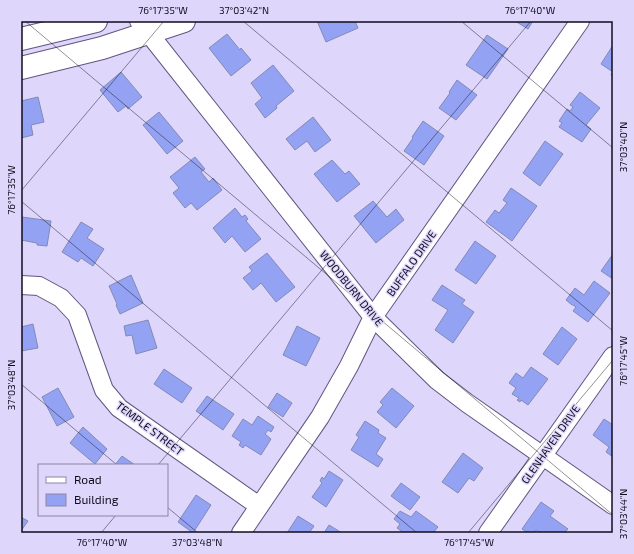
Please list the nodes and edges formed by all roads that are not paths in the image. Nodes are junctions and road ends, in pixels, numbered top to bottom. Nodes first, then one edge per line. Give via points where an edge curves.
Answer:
1 (96, 21) edge
2 (184, 21) edge
3 (580, 21) edge
4 (144, 27) edge
5 (21, 39) edge
6 (21, 68) edge
7 (21, 285) edge
8 (373, 317) junction
9 (613, 356) edge
10 (543, 456) junction
11 (613, 505) edge
12 (259, 506) junction
13 (241, 533) edge
14 (488, 533) edge

1 - 5 street
2 - 4 street
3 - 8 street, BUFFALO DRIVE
4 - 6 street via 102,48
4 - 8 street, WOODBURN DRIVE
7 - 12 street, TEMPLE STREET via 39,286 56,295 77,315 104,390 119,408
8 - 10 street, WOODBURN DRIVE via 437,380
8 - 12 street, BUFFALO DRIVE via 320,417
9 - 10 street, GLENHAVEN DRIVE
10 - 11 street, WOODBURN DRIVE
10 - 14 street, GLENHAVEN DRIVE
12 - 13 street, BUFFALO DRIVE

